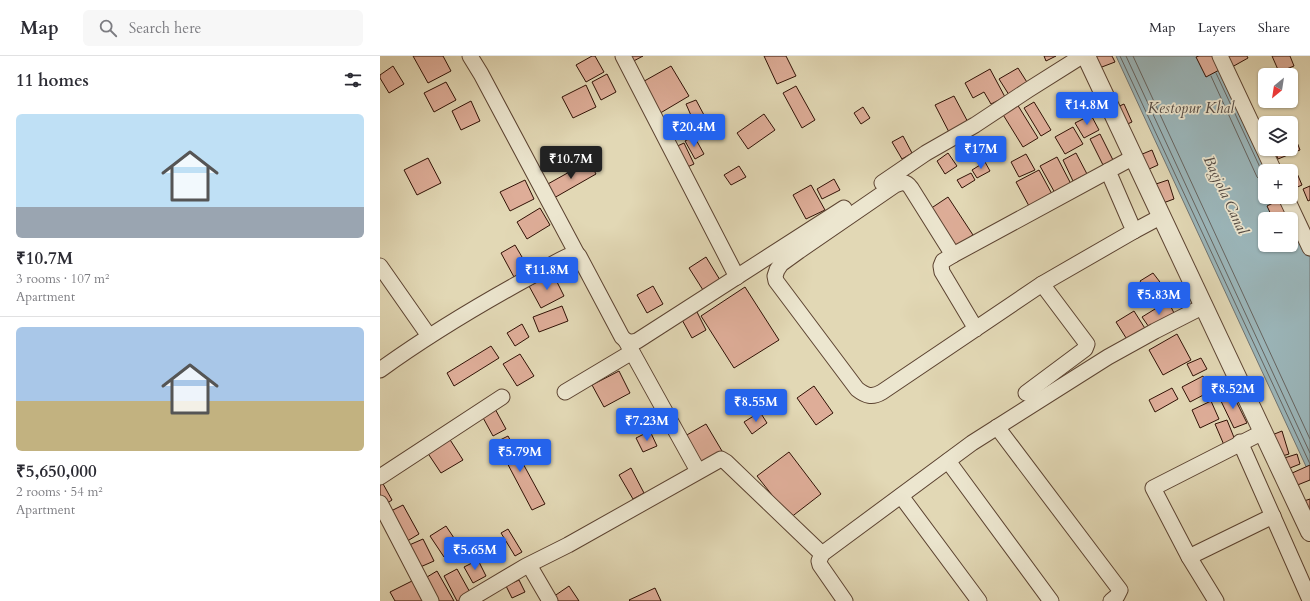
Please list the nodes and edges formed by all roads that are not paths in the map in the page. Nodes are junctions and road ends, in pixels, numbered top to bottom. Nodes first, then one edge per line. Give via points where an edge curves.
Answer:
1 (470, 56) edge
2 (622, 56) edge
3 (1082, 56) edge
4 (1086, 56) edge
5 (1220, 56) edge
6 (1134, 157) junction
7 (1271, 164) edge
8 (1108, 171) junction
9 (1289, 204) edge
10 (1162, 216) junction
11 (1134, 231) junction
12 (1310, 248) edge
13 (577, 254) junction
14 (954, 255) junction
15 (380, 266) edge
16 (737, 277) junction
17 (1042, 284) junction
18 (1204, 306) junction
19 (976, 329) junction
20 (429, 336) junction
21 (629, 346) junction
22 (380, 370) edge
23 (565, 392) dead end
24 (1026, 393) dead end
25 (502, 397) dead end
26 (997, 427) junction
27 (1263, 432) junction
28 (1240, 442) junction
29 (948, 460) junction
30 (698, 471) junction
31 (380, 477) edge
32 (900, 496) junction
33 (380, 503) edge
34 (1273, 516) junction
35 (1310, 532) edge
36 (822, 554) junction
37 (1189, 557) junction
38 (529, 565) junction
39 (475, 599) edge
40 (1310, 600) edge
41 (431, 601) edge
42 (550, 601) edge
43 (845, 601) edge
44 (979, 601) edge
45 (1051, 601) edge
46 (1111, 601) edge
47 (1216, 601) edge

1 - 13 street
2 - 16 street
3 - 16 street via 975,125 926,153
4 - 6 street
5 - 7 street
6 - 8 street
6 - 10 street
8 - 11 street
8 - 14 street
9 - 12 street
10 - 11 street
10 - 18 street
11 - 17 street
13 - 20 street via 509,289
13 - 21 street
14 - 19 street via 943,262 942,272
14 - 19 street via 911,188 907,183 901,182 781,264 775,276 776,281 857,389 869,396 876,396
15 - 20 street
16 - 21 street via 637,341 631,342
17 - 19 street
17 - 24 street via 1087,347
18 - 26 street via 1108,357
18 - 27 street
20 - 22 street
21 - 23 street
21 - 30 street
25 - 31 street
26 - 29 street
26 - 46 street via 1120,590
27 - 28 street
27 - 35 street
28 - 34 street
28 - 37 street via 1153,488
29 - 32 street
29 - 45 street
30 - 36 street via 718,460 724,460
30 - 38 street
32 - 36 street
32 - 44 street
33 - 41 street
34 - 37 street
34 - 40 street
36 - 43 street via 820,565
37 - 47 street
38 - 39 street
38 - 42 street

